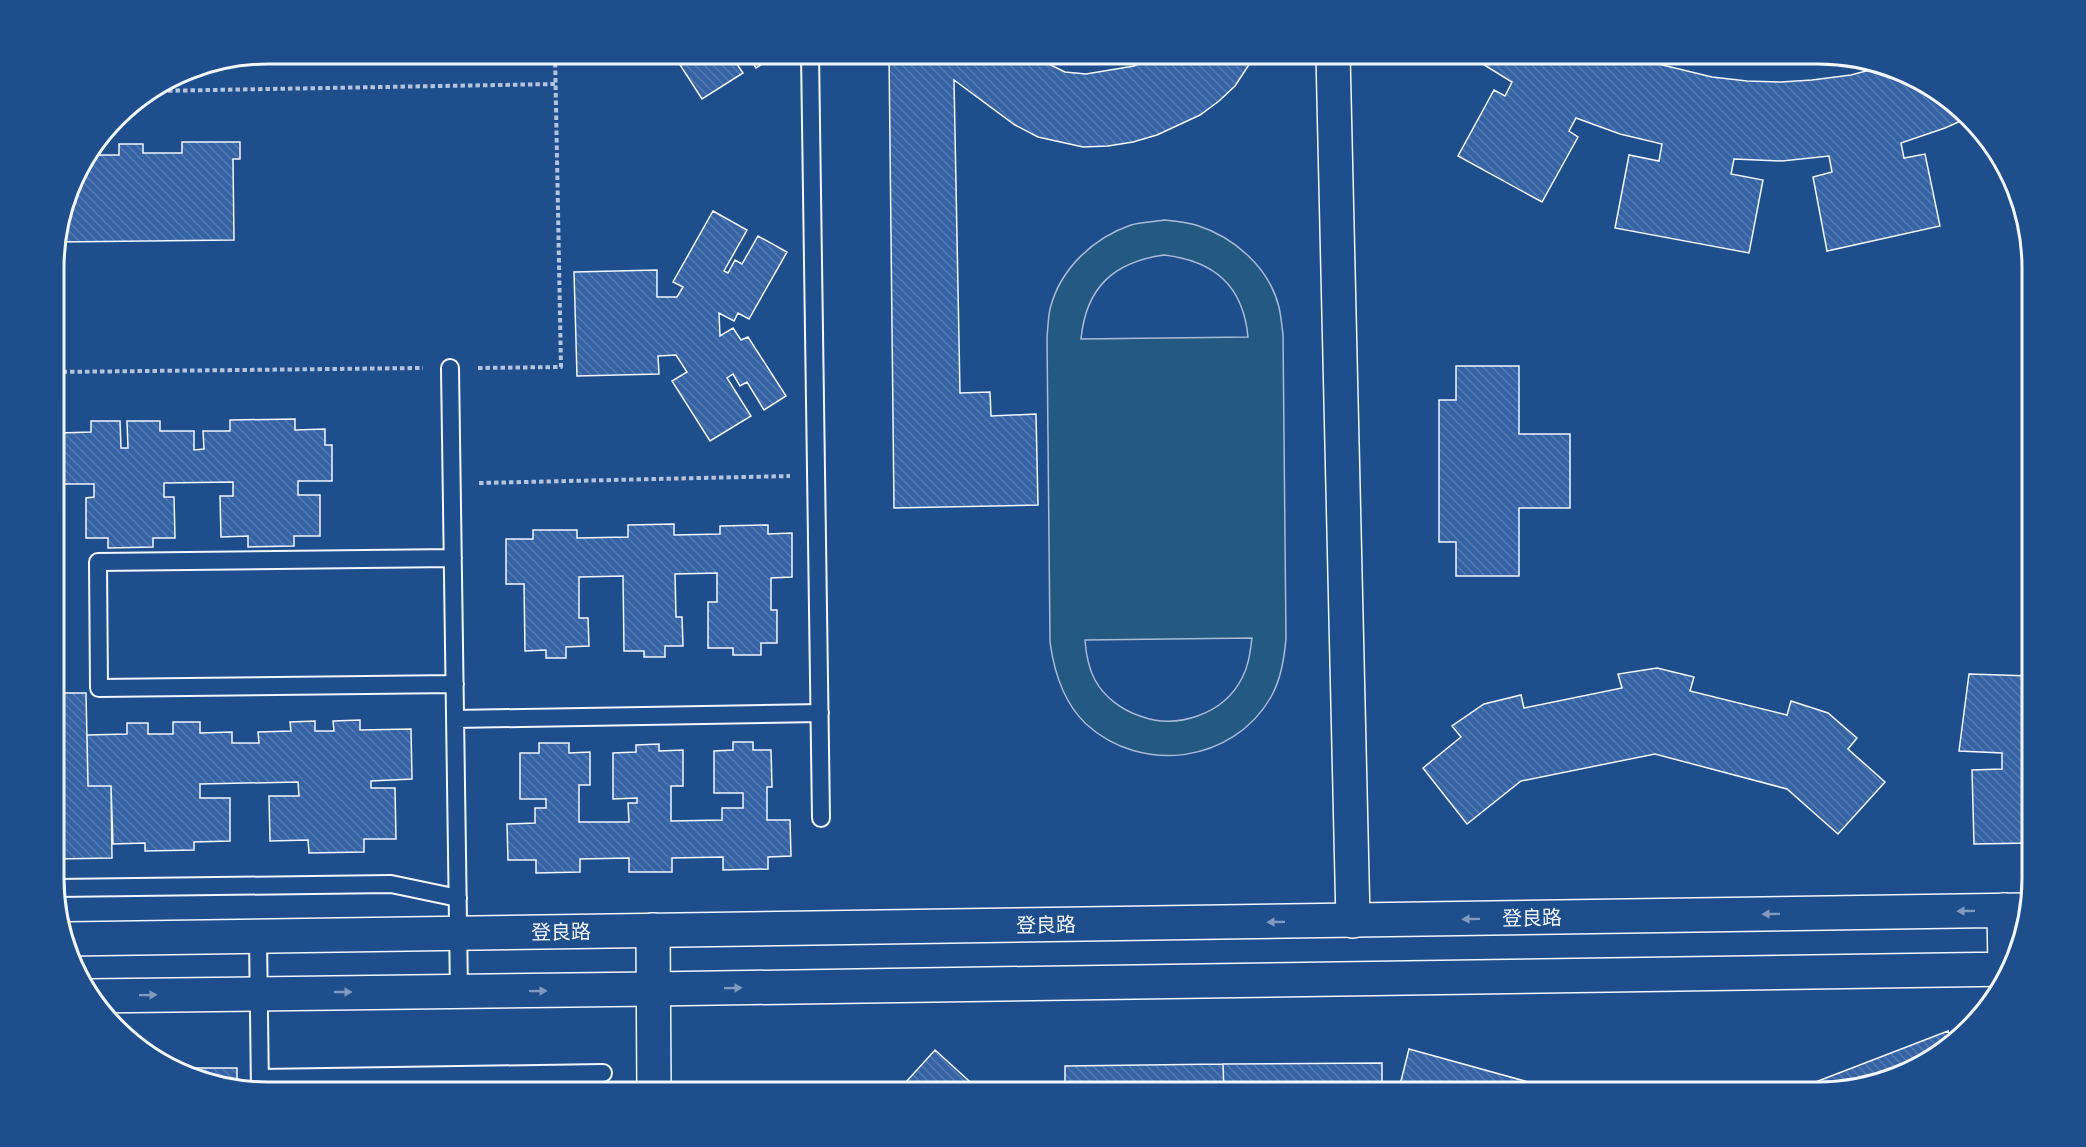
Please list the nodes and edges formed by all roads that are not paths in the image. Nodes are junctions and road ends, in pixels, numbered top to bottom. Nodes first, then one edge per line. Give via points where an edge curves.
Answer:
1 (1333, 64) edge
2 (810, 65) edge
3 (450, 368) road end
4 (453, 558) junction
5 (455, 684) junction
6 (819, 713) junction
7 (455, 718) junction
8 (821, 818) dead end
9 (65, 888) edge
10 (458, 897) junction
11 (2014, 910) edge
12 (1353, 921) junction
13 (653, 930) junction
14 (458, 934) junction
15 (258, 937) junction
16 (73, 939) edge
17 (2010, 947) edge
18 (1999, 972) edge
19 (653, 989) junction
20 (459, 992) junction
21 (258, 993) junction
22 (102, 996) edge
23 (603, 1073) dead end
24 (260, 1082) edge
25 (322, 1082) edge
26 (654, 1082) edge

1 - 12 street
2 - 6 lane
3 - 4 lane
4 - 5 lane
4 - 5 lane via 98,562 99,688
5 - 7 lane
6 - 7 lane
6 - 8 lane
7 - 10 lane
9 - 10 lane via 391,884
10 - 14 lane
11 -> 12 street, 登良路
11 - 17 street
12 -> 13 street, 登良路
13 - 14 street, 登良路
13 - 19 street
14 - 15 street, 登良路
14 - 20 lane
15 - 16 street, 登良路
15 - 21 lane
19 -> 18 street
20 -> 19 street
19 - 26 street
21 -> 20 street
22 -> 21 street
21 - 24 lane
23 - 25 lane

